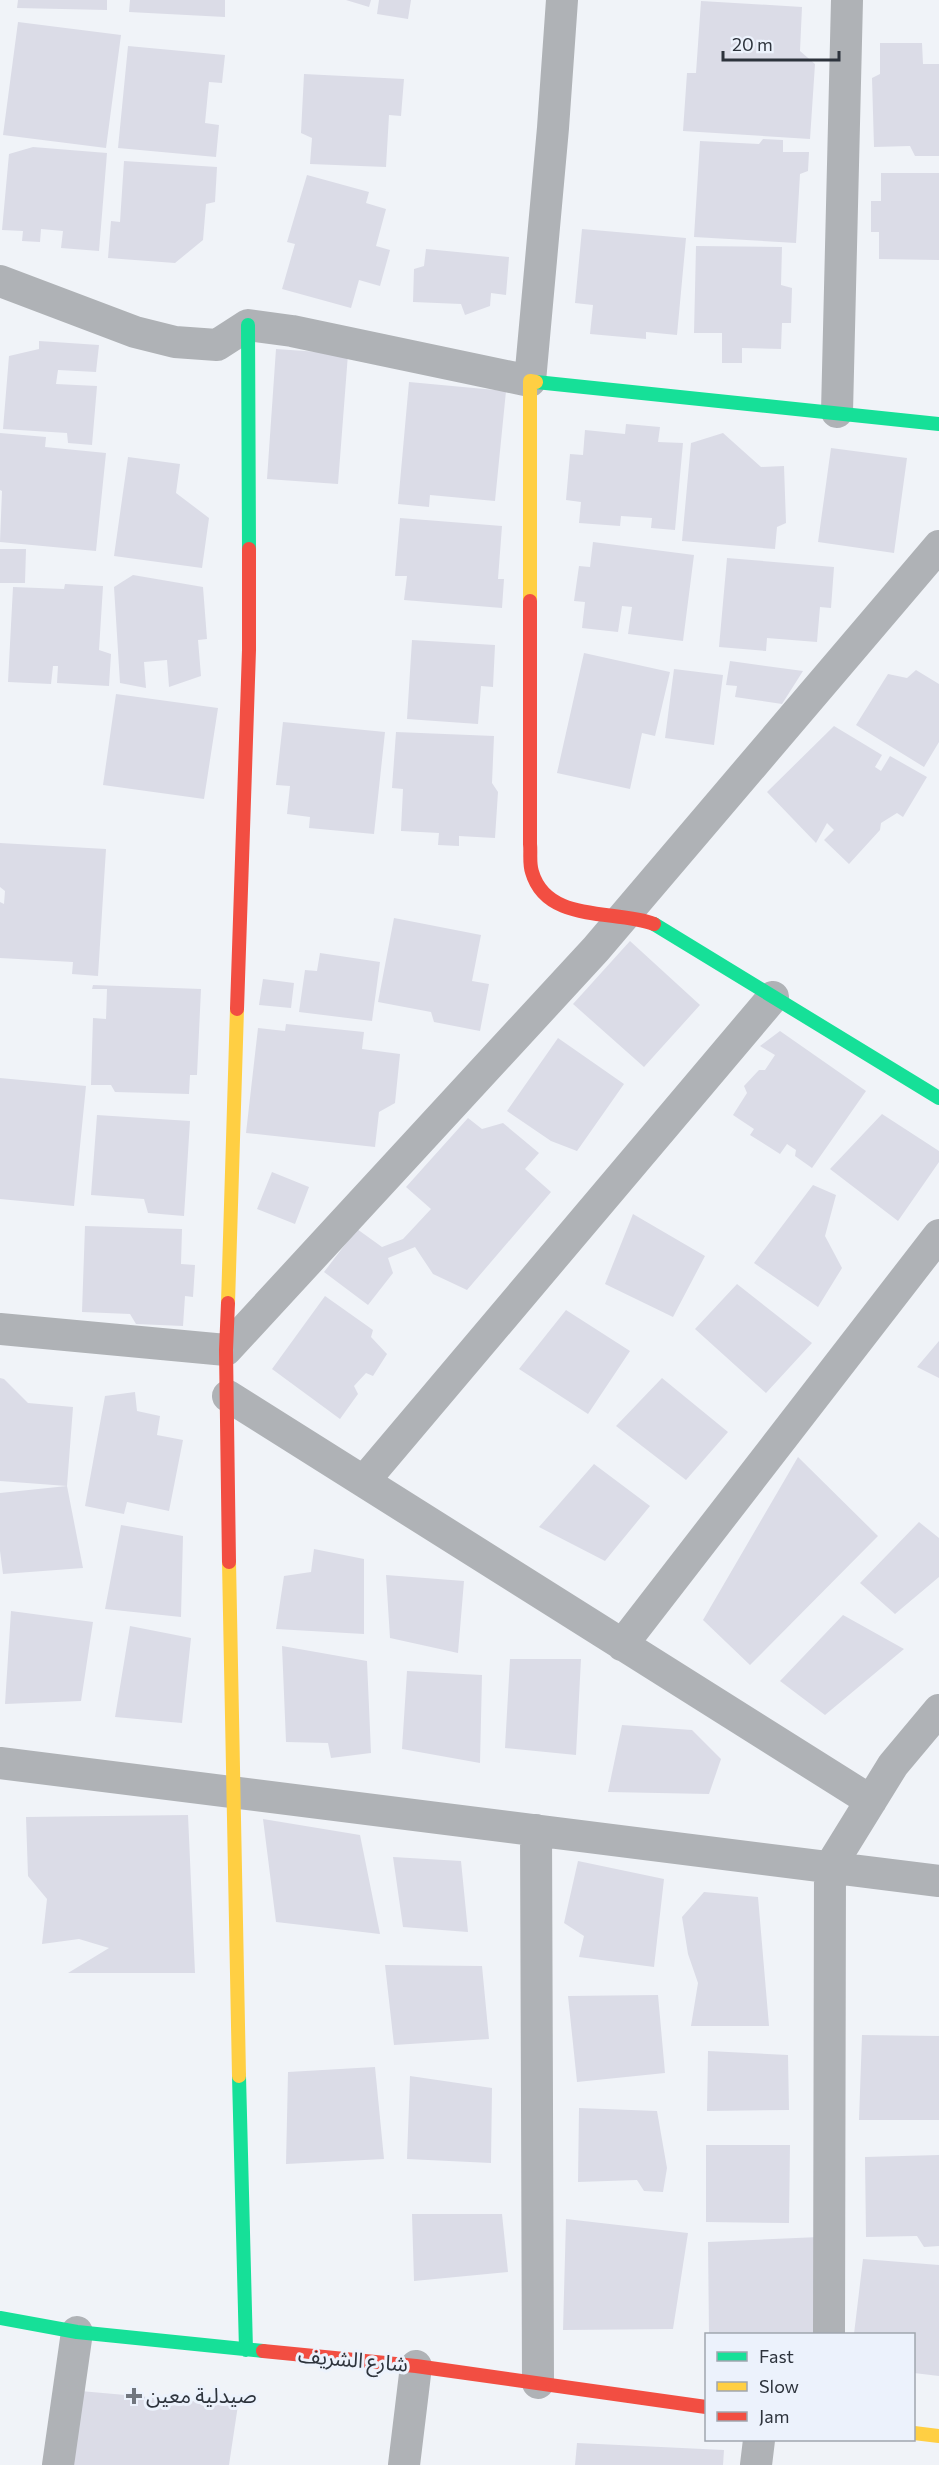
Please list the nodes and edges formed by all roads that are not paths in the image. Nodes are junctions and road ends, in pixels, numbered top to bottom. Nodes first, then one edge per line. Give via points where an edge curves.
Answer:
1 (562, 0) edge
2 (847, 0) edge
3 (0, 281) edge
4 (248, 326) junction
5 (530, 381) junction
6 (837, 412) junction
7 (939, 424) edge
8 (939, 546) edge
9 (621, 919) junction
10 (773, 997) junction
11 (939, 1098) edge
12 (939, 1235) edge
13 (0, 1329) edge
14 (226, 1350) junction
15 (228, 1396) junction
16 (363, 1481) junction
17 (622, 1645) junction
18 (939, 1710) edge
19 (0, 1763) edge
20 (232, 1792) junction
21 (871, 1801) junction
22 (536, 1830) junction
23 (830, 1867) junction
24 (939, 1881) edge
25 (0, 2318) edge
26 (77, 2332) junction
27 (829, 2333) edge
28 (246, 2350) junction
29 (416, 2366) junction
30 (538, 2383) junction
31 (705, 2407) edge
32 (915, 2433) edge
33 (939, 2436) edge
34 (759, 2441) edge
35 (58, 2465) edge
36 (404, 2465) edge
37 (756, 2465) edge

1 - 5 street
2 - 6 street
3 - 4 street via 125,328 175,342 217,345
4 - 5 street via 303,333
4 - 14 street via 249,650
5 - 6 street
5 - 9 street via 532,873 556,901
6 - 7 street
8 - 9 street
9 - 10 street via 642,919 655,925
9 - 14 street
10 - 11 street
10 - 16 street
12 - 17 street
13 - 14 street
14 - 15 street
15 - 16 street
15 - 20 street
16 - 17 street
17 - 21 street
18 - 21 street via 893,1765
19 - 20 street
20 - 22 street
20 - 28 street
21 - 23 street
22 - 23 street
22 - 30 street
23 - 24 street
23 - 27 street
25 - 26 street, شارع الشريف
26 - 28 street, شارع الشريف
26 - 35 street
28 - 29 street, شارع الشريف
29 - 30 street, شارع الشريف
29 - 36 street
30 - 31 street, شارع الشريف
32 - 33 street
34 - 37 street

